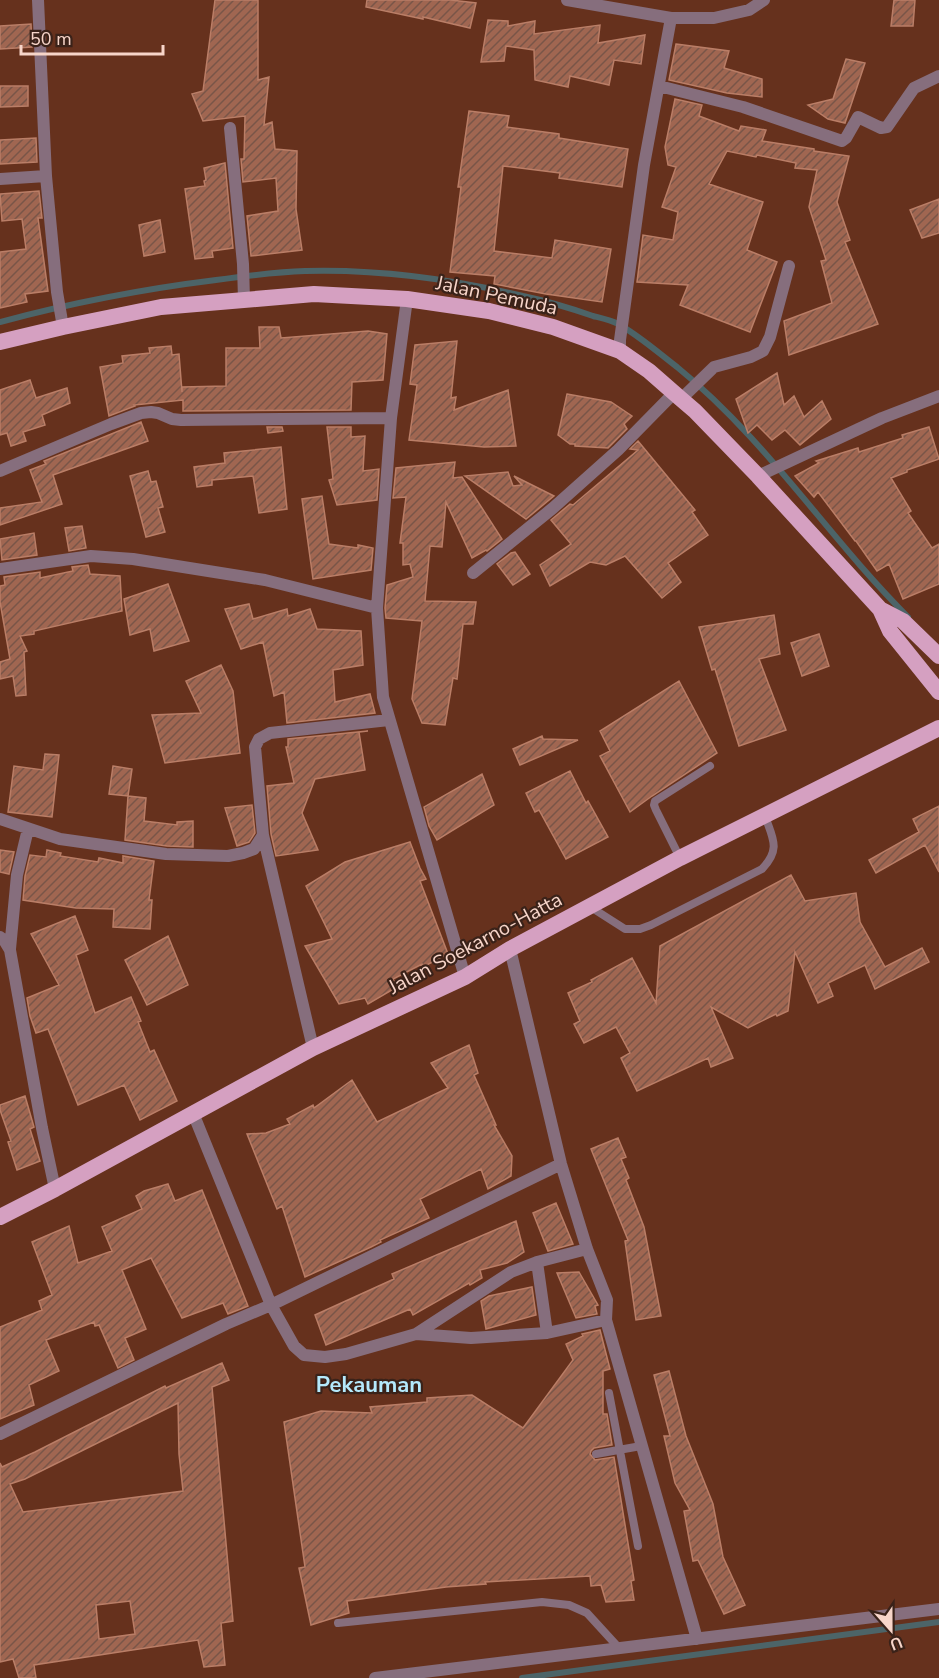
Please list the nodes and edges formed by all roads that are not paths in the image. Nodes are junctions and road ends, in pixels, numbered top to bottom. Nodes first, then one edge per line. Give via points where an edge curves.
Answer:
1 (38, 0) edge
2 (567, 0) edge
3 (764, 0) edge
4 (671, 18) junction
5 (939, 76) edge
6 (659, 86) junction
7 (230, 128) dead end
8 (46, 176) junction
9 (0, 179) edge
10 (789, 266) dead end
11 (244, 295) junction
12 (407, 299) junction
13 (61, 321) junction
14 (0, 342) edge
15 (620, 345) junction
16 (682, 394) junction
17 (939, 396) edge
18 (392, 418) junction
19 (0, 471) edge
20 (764, 474) junction
21 (0, 569) edge
22 (472, 573) dead end
23 (377, 608) junction
24 (880, 609) junction
25 (939, 656) edge
26 (939, 692) edge
27 (389, 720) junction
28 (939, 728) edge
29 (710, 766) dead end
30 (764, 814) junction
31 (0, 819) edge
32 (28, 829) junction
33 (263, 835) junction
34 (680, 858) junction
35 (590, 906) junction
36 (0, 937) edge
37 (510, 949) junction
38 (10, 950) junction
39 (465, 977) junction
40 (313, 1048) junction
41 (193, 1113) junction
42 (561, 1164) junction
43 (55, 1189) junction
44 (0, 1217) edge
45 (587, 1249) junction
46 (537, 1262) junction
47 (271, 1305) junction
48 (606, 1320) junction
49 (546, 1333) junction
50 (416, 1334) junction
51 (609, 1393) dead end
52 (0, 1434) edge
53 (641, 1446) junction
54 (620, 1450) junction
55 (596, 1454) dead end
56 (638, 1546) dead end
57 (939, 1609) edge
58 (338, 1623) dead end
59 (697, 1639) junction
60 (619, 1648) junction
61 (375, 1678) edge

1 - 8 street
2 - 4 street
3 - 4 street via 749,10 714,18
4 - 6 street
5 - 6 street via 914,88 889,126 883,129 858,117 842,141 743,107
6 - 15 street via 642,176
7 - 11 street
8 - 9 street
8 - 13 street
10 - 16 street via 763,351 714,367
11 - 12 highway, Jalan Pemuda
11 - 13 highway, Jalan Pemuda
12 - 15 highway, Jalan Pemuda via 489,311
12 - 18 street
13 - 14 highway, Jalan Pemuda
15 - 16 highway, Jalan Pemuda
16 - 20 highway, Jalan Pemuda via 695,411
16 - 22 street via 553,508
17 - 20 street via 882,418
18 - 19 street via 181,420 141,413
18 - 23 street
20 - 24 highway, Jalan Pemuda
21 - 23 street via 91,556 133,559 265,580
23 - 27 street via 383,697
24 - 25 highway, Jalan Pemuda via 903,621
24 - 26 highway, Jalan Pemuda via 890,631
27 - 33 street via 270,733 259,739 255,747
27 - 39 street
28 - 30 highway, Jalan Soekarno-Hatta
29 - 34 lane via 655,801
30 - 34 highway, Jalan Soekarno-Hatta
30 - 35 lane via 775,850 762,869 640,929 626,929
31 - 32 street
32 - 33 street via 60,839 154,852 228,856 254,849
32 - 38 street via 17,875
33 - 40 street
34 - 35 highway, Jalan Soekarno-Hatta
35 - 37 highway, Jalan Soekarno-Hatta
36 - 38 street
37 - 39 highway, Jalan Soekarno-Hatta
37 - 42 street
38 - 43 street
39 - 40 highway, Jalan Soekarno-Hatta
40 - 41 highway, Jalan Soekarno-Hatta
41 - 43 highway, Jalan Soekarno-Hatta
41 - 47 street
42 - 45 street
42 - 47 street
43 - 44 highway, Jalan Soekarno-Hatta
45 - 46 street
45 - 48 street via 607,1300
46 - 49 street
46 - 50 street via 511,1272
47 - 50 street via 294,1346 304,1355 346,1354
47 - 52 street
48 - 49 street
48 - 53 street
49 - 50 street via 471,1338
51 - 54 lane
53 - 54 lane
53 - 59 street
54 - 55 lane
54 - 56 lane
57 - 59 street
58 - 60 lane via 542,1602 569,1605 587,1613
59 - 60 street
60 - 61 street

